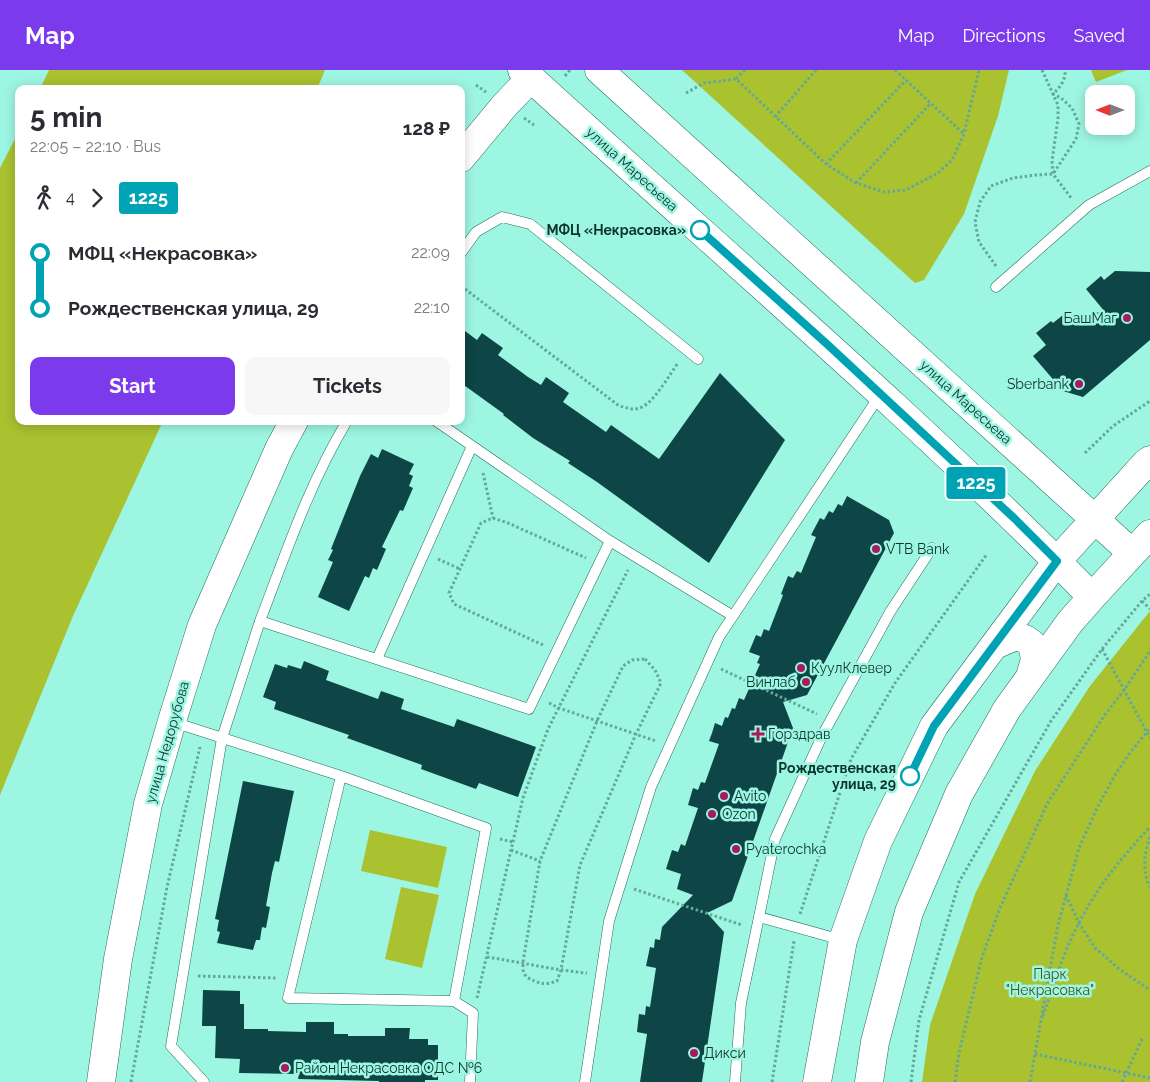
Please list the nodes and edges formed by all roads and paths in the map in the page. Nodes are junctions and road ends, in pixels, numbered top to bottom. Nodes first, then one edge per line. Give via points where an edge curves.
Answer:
1 (599, 70) edge
2 (744, 70) edge
3 (816, 70) edge
4 (895, 70) edge
5 (979, 70) edge
6 (1042, 70) edge
7 (1065, 70) edge
8 (527, 74) edge
9 (736, 80) junction
10 (906, 80) junction
11 (686, 93) dead end
12 (1054, 94) junction
13 (931, 103) junction
14 (775, 117) junction
15 (964, 134) junction
16 (465, 153) edge
17 (826, 164) junction
18 (1150, 171) edge
19 (1053, 174) junction
20 (856, 183) junction
21 (1081, 212) junction
22 (465, 247) edge
23 (1005, 279) junction
24 (996, 287) dead end
25 (465, 289) edge
26 (687, 350) junction
27 (698, 358) dead end
28 (880, 394) junction
29 (1150, 400) edge
30 (292, 425) edge
31 (345, 425) edge
32 (442, 425) edge
33 (475, 448) junction
34 (1085, 453) dead end
35 (1150, 460) edge
36 (493, 518) junction
37 (1095, 519) junction
38 (610, 541) junction
39 (1141, 543) edge
40 (932, 548) dead end
41 (424, 553) junction
42 (987, 554) dead end
43 (635, 556) junction
44 (1057, 561) junction
45 (599, 564) junction
46 (460, 569) junction
47 (1150, 594) edge
48 (1092, 596) junction
49 (1142, 601) junction
50 (1150, 609) edge
51 (733, 616) junction
52 (260, 621) junction
53 (995, 645) junction
54 (1102, 649) junction
55 (557, 651) junction
56 (1150, 651) edge
57 (377, 660) junction
58 (707, 662) junction
59 (1030, 677) junction
60 (1124, 690) junction
61 (535, 696) junction
62 (559, 708) junction
63 (831, 720) junction
64 (172, 721) junction
65 (597, 721) junction
66 (1150, 728) edge
67 (204, 732) junction
68 (1147, 732) junction
69 (636, 734) junction
70 (222, 738) junction
71 (1150, 738) edge
72 (670, 746) junction
73 (341, 776) junction
74 (1150, 827) edge
75 (1150, 837) edge
76 (511, 850) junction
77 (540, 861) junction
78 (620, 884) junction
79 (1150, 887) edge
80 (1066, 895) junction
81 (759, 917) junction
82 (1079, 923) junction
83 (796, 927) junction
84 (756, 930) junction
85 (844, 940) junction
86 (486, 957) junction
87 (523, 962) junction
88 (561, 970) junction
89 (183, 975) junction
90 (600, 975) junction
91 (292, 978) junction
92 (1150, 990) edge
93 (454, 1001) junction
94 (473, 1013) junction
95 (1040, 1025) junction
96 (1143, 1037) dead end
97 (1034, 1054) junction
98 (1126, 1073) junction
99 (1150, 1078) edge
100 (818, 1081) edge
101 (101, 1082) edge
102 (131, 1082) edge
103 (204, 1082) edge
104 (470, 1082) edge
105 (584, 1082) edge
106 (735, 1082) edge
107 (772, 1082) edge
108 (869, 1082) edge
109 (911, 1082) edge
110 (955, 1082) edge
111 (1030, 1082) edge
112 (1122, 1082) edge

1 - 37 street, улица Маресьева
2 - 9 path
3 - 14 path
4 - 10 path
5 - 15 path
6 - 12 path
7 - 12 path
8 - 16 street
8 - 28 street, улица Маресьева
9 - 11 path via 704,82
9 - 14 path
10 - 13 path
10 - 17 path
12 - 19 path via 1058,118
12 - 19 path via 1072,108 1079,124 1076,139
13 - 15 path
13 - 20 path
14 - 17 path
15 - 20 path via 952,160 938,174 906,190 884,192
17 - 20 path
18 - 21 lane
19 - 21 path
19 - 23 path via 1013,178 991,186 980,202 975,222 979,242
21 - 23 lane
22 - 26 lane via 476,232 502,217 530,224
23 - 24 lane
25 - 26 path via 618,405 632,410 642,407 655,396
26 - 27 lane
28 - 44 street, улица Маресьева
28 - 51 lane
29 - 34 path via 1113,426
30 - 64 street, улица Недорубова via 202,625
31 - 52 lane via 300,514
32 - 33 lane
33 - 36 path
33 - 38 lane
33 - 41 lane
35 - 37 street
36 - 45 path
36 - 46 path via 481,523
37 - 39 street, улица Маресьева
37 - 44 street
38 - 43 lane
38 - 45 lane
39 - 48 street
40 - 63 lane via 890,612
41 - 46 path
41 - 57 lane
42 - 83 path via 895,683 851,759
43 - 51 lane
43 - 62 path
44 - 48 street, улица Маресьева
44 - 53 street
45 - 55 lane
46 - 55 path via 449,593 454,604
47 - 49 path
48 - 59 street
49 - 50 path
49 - 54 path
51 - 58 lane via 718,637
52 - 57 lane
52 - 70 lane
53 - 59 street via 1016,636 1032,644 1035,659
53 - 85 street via 934,726 878,841
54 - 60 path
54 - 109 path via 1051,721 959,882 919,1020
55 - 61 lane
56 - 60 path
57 - 61 lane via 528,709
58 - 63 path
58 - 72 lane
59 - 108 street via 1007,709 959,794 909,912 875,1042
60 - 68 path
60 - 110 path via 1046,804 1000,908 982,957
61 - 62 path
62 - 65 path
62 - 76 path via 523,798
63 - 81 lane via 775,839
64 - 67 lane
64 - 101 street, улица Недорубова via 146,814 118,959
65 - 69 path
65 - 69 path via 623,666 632,660 645,659 661,683
65 - 77 path
66 - 68 path
67 - 70 lane
67 - 102 path via 166,887
68 - 71 path
68 - 80 path via 1114,775 1097,808 1079,848
69 - 72 path
69 - 88 path via 580,865
70 - 73 lane
70 - 89 lane
72 - 78 lane via 650,787
73 - 91 lane
73 - 93 lane via 486,828
74 - 82 path via 1126,852
75 - 79 path via 1144,862
76 - 77 path
76 - 86 path
77 - 87 path
78 - 84 path
78 - 90 lane via 609,921
80 - 82 path
80 - 95 path
81 - 83 lane
81 - 84 lane
82 - 92 path via 1095,948
82 - 95 path
83 - 85 lane
83 - 107 path
84 - 106 lane via 741,1003
85 - 100 street
86 - 87 path
86 - 94 path
87 - 88 path
87 - 88 path via 526,977 538,983 557,981
88 - 90 path
89 - 91 path
89 - 103 lane via 171,1046
90 - 105 lane
91 - 93 lane via 288,998
93 - 94 lane
94 - 104 lane
95 - 97 path
96 - 98 path
97 - 98 path
97 - 111 path
98 - 99 path
98 - 112 path

